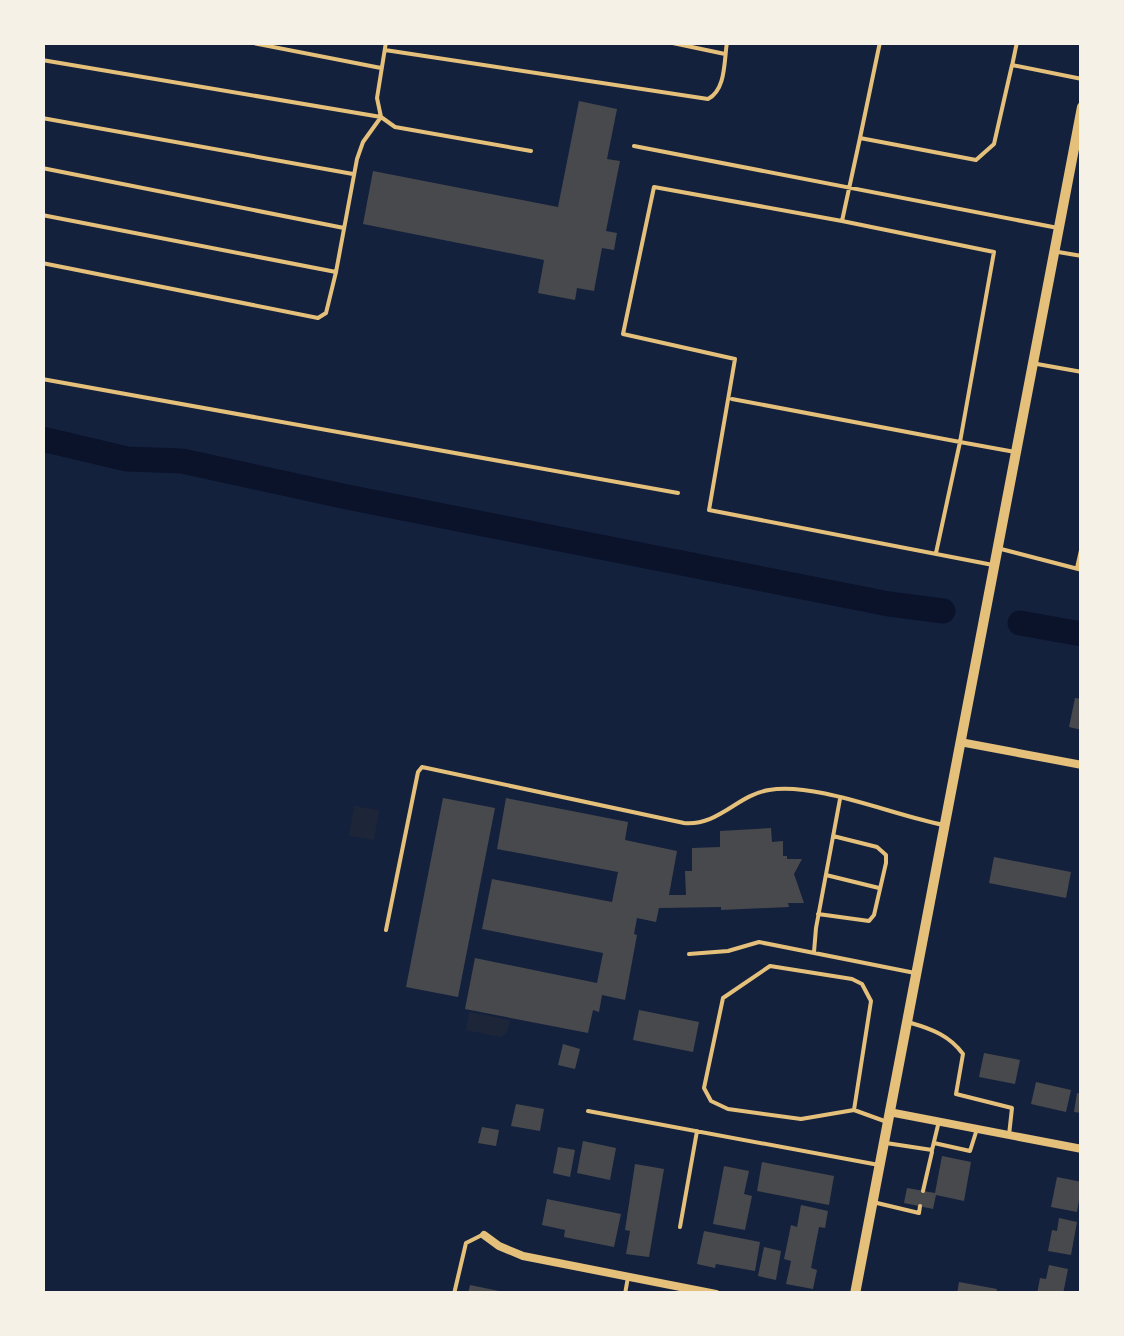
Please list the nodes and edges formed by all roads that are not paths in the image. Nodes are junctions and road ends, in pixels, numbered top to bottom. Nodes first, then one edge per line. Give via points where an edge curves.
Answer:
1 (248, 42) edge
2 (386, 42) edge
3 (668, 42) edge
4 (727, 42) edge
5 (880, 42) edge
6 (1017, 42) edge
7 (385, 50) junction
8 (726, 54) junction
9 (42, 60) edge
10 (1012, 66) junction
11 (382, 68) junction
12 (1082, 79) edge
13 (1082, 108) edge
14 (381, 117) junction
15 (42, 118) edge
16 (1080, 126) edge
17 (860, 138) junction
18 (634, 146) dead end
19 (531, 151) dead end
20 (42, 168) edge
21 (353, 174) junction
22 (849, 187) junction
23 (42, 215) edge
24 (842, 221) junction
25 (344, 228) junction
26 (1058, 228) junction
27 (1054, 252) junction
28 (1082, 256) edge
29 (42, 263) edge
30 (336, 272) junction
31 (1032, 364) junction
32 (1082, 372) edge
33 (42, 380) edge
34 (730, 399) junction
35 (960, 442) junction
36 (1015, 452) junction
37 (678, 493) dead end
38 (1082, 546) edge
39 (996, 548) junction
40 (936, 553) junction
41 (993, 565) junction
42 (1079, 569) edge
43 (960, 742) junction
44 (1082, 765) edge
45 (840, 800) junction
46 (944, 825) junction
47 (833, 836) junction
48 (826, 875) junction
49 (880, 888) junction
50 (818, 914) junction
51 (386, 930) dead end
52 (814, 952) junction
53 (690, 954) dead end
54 (916, 974) junction
55 (906, 1021) junction
56 (854, 1110) junction
57 (588, 1111) dead end
58 (888, 1117) junction
59 (939, 1122) junction
60 (977, 1129) junction
61 (697, 1131) junction
62 (1009, 1135) junction
63 (883, 1142) junction
64 (933, 1146) junction
65 (1082, 1149) edge
66 (879, 1165) junction
67 (923, 1191) dead end
68 (872, 1202) junction
69 (920, 1206) dead end
70 (680, 1228) dead end
71 (484, 1235) joint
72 (628, 1276) junction
73 (454, 1294) edge
74 (626, 1294) edge
75 (716, 1294) edge
76 (855, 1294) edge

1 - 11 lane
2 - 7 lane
3 - 8 lane
4 - 8 lane
5 - 17 lane
6 - 10 lane
7 - 8 lane via 708,99 720,88
7 - 11 lane
9 - 14 lane
10 - 12 lane
10 - 17 lane via 994,144 976,160
11 - 14 lane
13 - 16 street
14 - 19 lane via 395,126
14 - 21 lane via 363,142
15 - 21 lane
16 - 26 street
17 - 22 lane
18 - 22 lane
20 - 25 lane
21 - 25 lane
22 - 24 lane
22 - 26 lane
23 - 30 lane
24 - 34 lane via 651,190 623,334 735,359
24 - 35 lane via 994,252
25 - 30 lane
26 - 27 street
27 - 28 lane
27 - 31 street
29 - 30 lane via 318,318 326,313
31 - 32 lane
31 - 36 street
33 - 37 lane
34 - 35 lane
34 - 40 lane via 709,510
35 - 36 lane
35 - 40 lane
36 - 39 street
38 - 42 lane
39 - 41 street
39 - 42 lane
40 - 41 lane
41 - 43 street
43 - 44 street
43 - 46 street
45 - 46 lane
45 - 47 lane
45 - 51 lane via 768,790 699,824 422,767
46 - 54 street
47 - 48 lane
47 - 49 lane via 886,854
48 - 49 lane
48 - 50 lane
49 - 50 lane via 869,920
50 - 52 lane
52 - 53 lane via 759,942
52 - 54 lane
54 - 55 street
55 - 58 street
55 - 62 lane via 956,1044 964,1054 956,1094 1012,1108
56 - 56 lane via 801,1119 712,1101 704,1088 723,998 770,966 852,979 867,991 871,1001
56 - 58 lane
57 - 61 lane
58 - 59 street
58 - 63 street
59 - 60 street
59 - 64 lane
60 - 62 street
60 - 64 lane via 970,1151
61 - 66 lane
61 - 70 lane
62 - 65 street
63 - 64 lane
63 - 66 street
64 - 67 lane
66 - 68 street
68 - 69 lane via 918,1213
68 - 76 street
71 - 72 street via 514,1254
71 - 73 lane via 466,1243
72 - 74 lane
72 - 75 street

